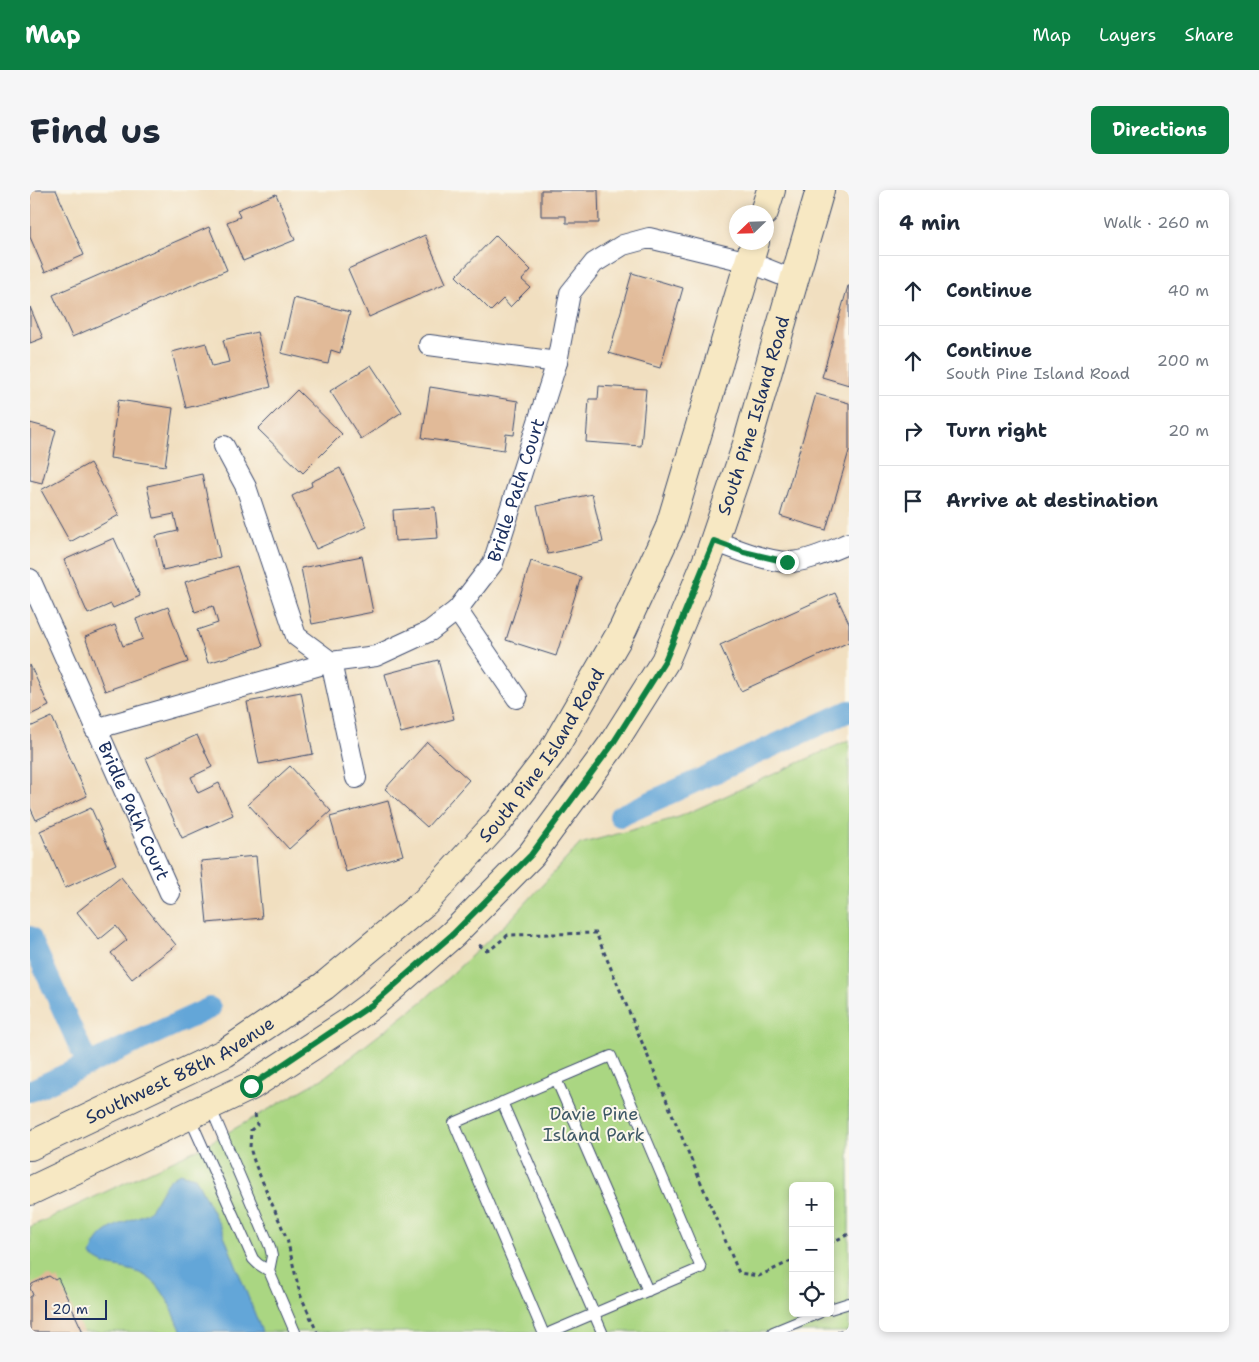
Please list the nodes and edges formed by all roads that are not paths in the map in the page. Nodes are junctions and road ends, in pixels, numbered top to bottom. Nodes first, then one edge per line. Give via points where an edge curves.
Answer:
1 (771, 190) edge
2 (820, 190) edge
3 (766, 205) edge
4 (752, 252) edge
5 (794, 280) junction
6 (429, 345) dead end
7 (557, 362) junction
8 (224, 446) dead end
9 (714, 541) junction
10 (849, 543) edge
11 (30, 579) edge
12 (457, 610) junction
13 (331, 662) junction
14 (516, 698) dead end
15 (95, 729) junction
16 (356, 778) dead end
17 (170, 893) dead end
18 (324, 986) joint
19 (556, 1080) junction
20 (502, 1102) junction
21 (199, 1111) junction
22 (30, 1146) edge
23 (30, 1191) edge
24 (269, 1271) junction
25 (648, 1291) junction
26 (849, 1303) edge
27 (834, 1308) edge
28 (594, 1314) junction
29 (809, 1317) edge
30 (295, 1332) edge
31 (543, 1332) edge
32 (551, 1332) edge
33 (602, 1332) edge
34 (773, 1332) edge

1 - 3 main road
2 - 5 main road, South Pine Island Road
4 - 5 street, Bridle Path Court
4 - 7 street, Bridle Path Court via 649,238 623,245 594,263 570,293
4 - 18 main road, South Pine Island Road via 668,529 623,629 557,744 498,822 425,902
5 - 9 main road, South Pine Island Road via 747,444
6 - 7 street
7 - 12 street, Bridle Path Court via 493,563
8 - 13 street via 246,488 296,636
9 - 10 street via 787,562 820,555
9 - 21 main road, South Pine Island Road via 665,661 612,745 531,855 453,934 373,1004 251,1086
11 - 15 street, Bridle Path Court
12 - 13 street, Bridle Path Court via 430,631 376,656
12 - 14 street
13 - 15 street, Bridle Path Court
13 - 16 street
15 - 17 street, Bridle Path Court
18 - 22 main road, Southwest 88th Avenue via 225,1053
19 - 20 lane
19 - 25 lane
19 - 25 lane via 611,1056 701,1268
20 - 28 lane
20 - 31 lane via 454,1123
21 - 23 main road
21 - 24 lane via 253,1258
21 - 24 lane via 270,1247
24 - 30 lane
25 - 28 lane
26 - 27 lane
28 - 32 lane
28 - 33 lane
29 - 34 lane

